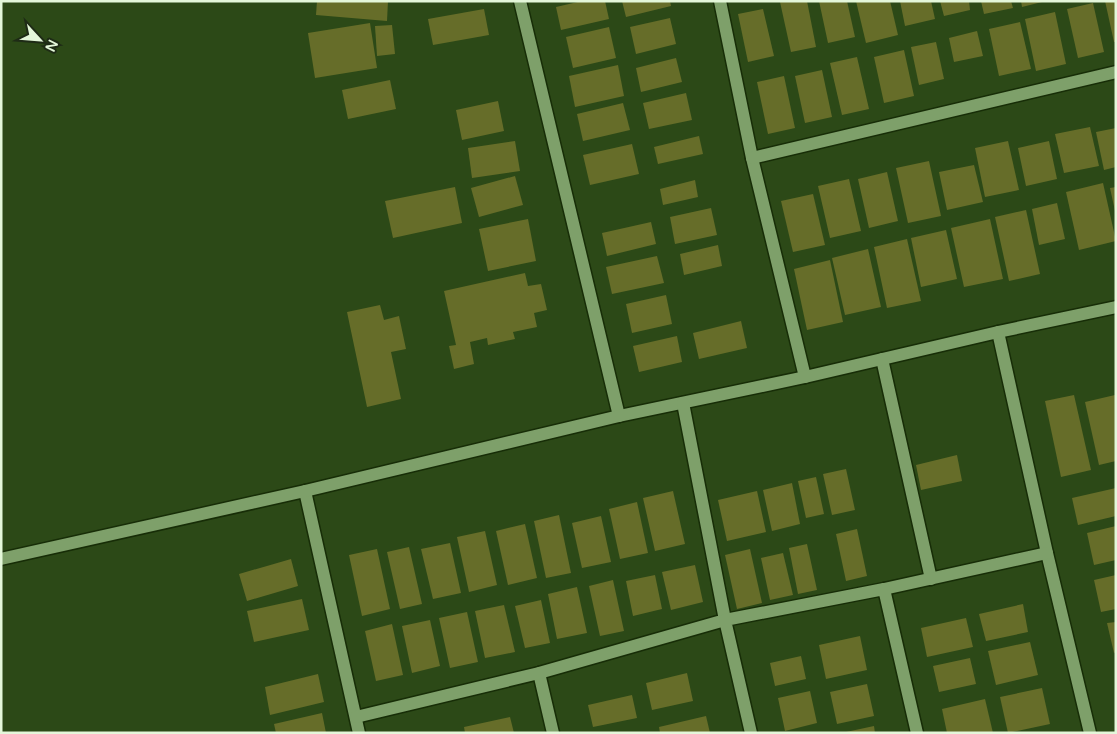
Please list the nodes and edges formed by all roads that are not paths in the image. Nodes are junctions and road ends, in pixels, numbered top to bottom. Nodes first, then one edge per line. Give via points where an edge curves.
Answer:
1 (520, 1) edge
2 (720, 1) edge
3 (1116, 72) edge
4 (752, 158) junction
5 (1116, 307) edge
6 (998, 332) junction
7 (882, 359) junction
8 (805, 377) junction
9 (684, 403) junction
10 (619, 416) junction
11 (305, 491) junction
12 (1047, 553) junction
13 (1, 559) edge
14 (931, 579) junction
15 (884, 589) junction
16 (725, 620) junction
17 (539, 673) junction
18 (356, 717) junction
19 (359, 733) edge
20 (553, 733) edge
21 (751, 733) edge
22 (917, 733) edge
23 (1090, 733) edge

1 - 10 street
2 - 4 street
3 - 4 street
4 - 8 street
5 - 6 street
6 - 7 street
6 - 12 street
7 - 8 street
7 - 14 street
8 - 9 street
9 - 10 street
9 - 16 street
10 - 11 street
11 - 13 street
11 - 18 street
12 - 14 street
12 - 23 street
14 - 15 street
15 - 16 street
15 - 22 street
16 - 17 street
16 - 21 street
17 - 18 street
17 - 20 street
18 - 19 street

